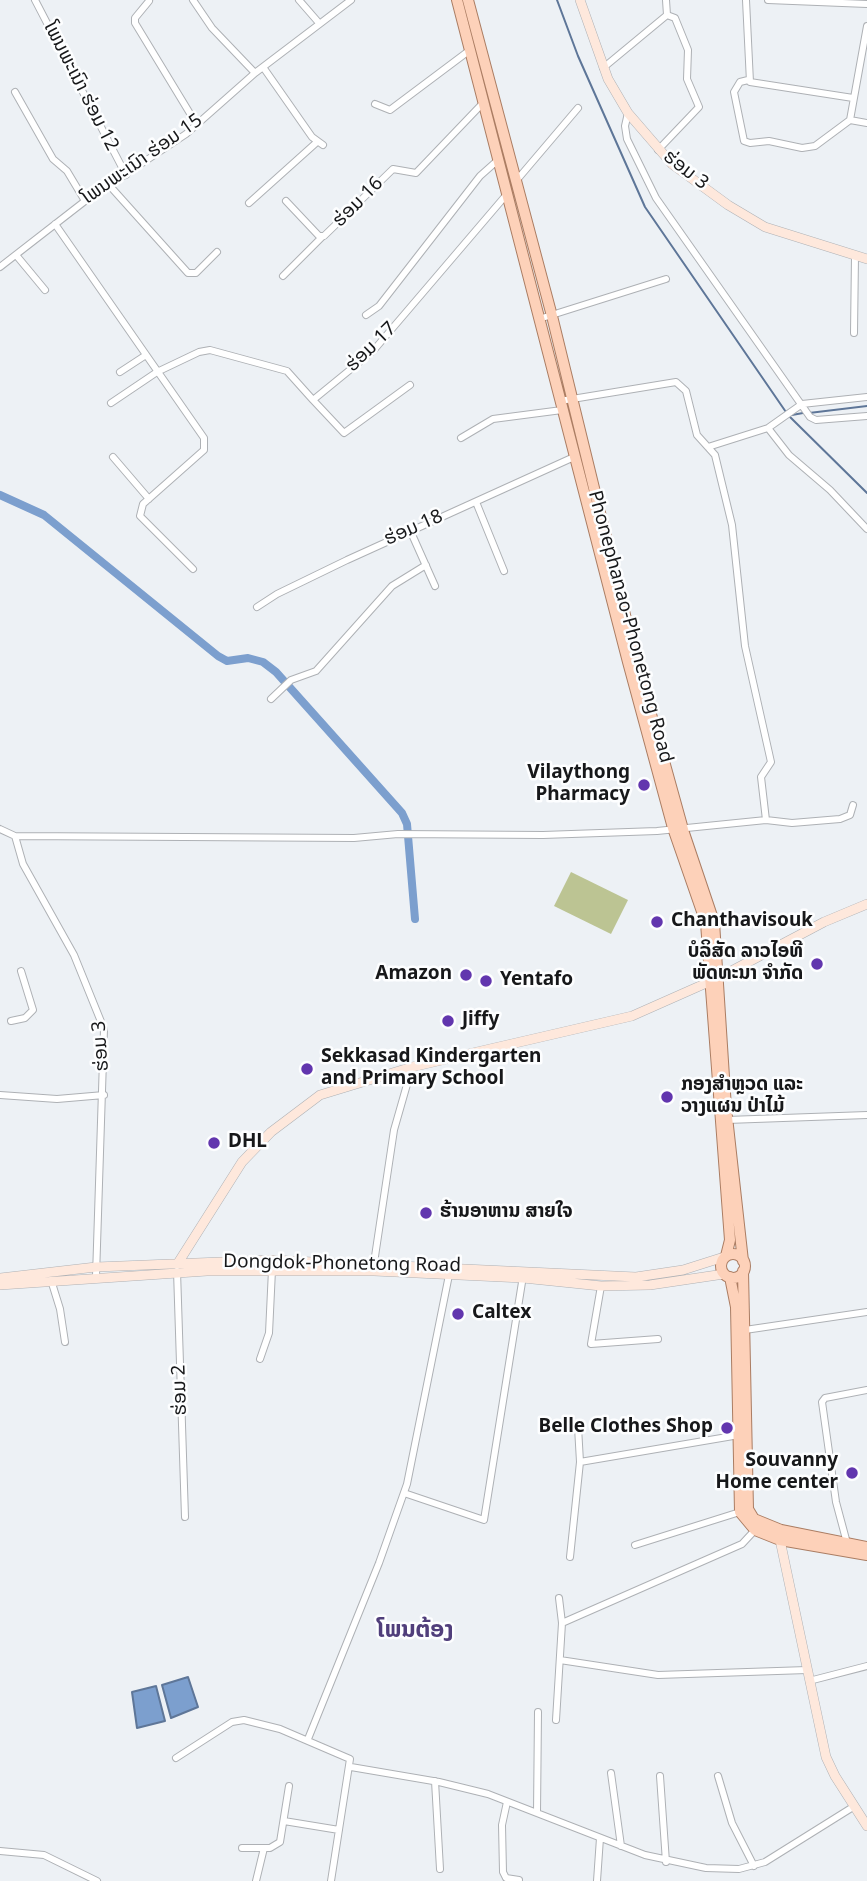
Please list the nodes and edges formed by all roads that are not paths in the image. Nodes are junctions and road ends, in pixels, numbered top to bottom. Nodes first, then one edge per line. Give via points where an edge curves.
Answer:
1 (35, 0) edge
2 (193, 0) edge
3 (299, 0) edge
4 (351, 0) edge
5 (457, 0) edge
6 (468, 0) edge
7 (580, 0) edge
8 (666, 0) edge
9 (746, 0) edge
10 (768, 0) edge
11 (149, 1) edge
12 (867, 4) edge
13 (667, 15) junction
14 (319, 23) junction
15 (867, 26) edge
16 (470, 50) junction
17 (263, 67) junction
18 (603, 68) junction
19 (255, 73) junction
20 (748, 80) junction
21 (492, 91) junction
22 (15, 92) dead end
23 (853, 98) junction
24 (483, 103) junction
25 (374, 104) dead end
26 (578, 108) dead end
27 (628, 113) junction
28 (850, 120) junction
29 (867, 123) edge
30 (197, 125) junction
31 (658, 150) junction
32 (499, 160) junction
33 (126, 175) junction
34 (516, 181) junction
35 (109, 185) junction
36 (508, 194) junction
37 (85, 201) junction
38 (286, 201) dead end
39 (249, 203) dead end
40 (55, 223) junction
41 (521, 227) junction
42 (323, 237) junction
43 (217, 252) dead end
44 (16, 255) junction
45 (855, 256) junction
46 (867, 258) edge
47 (0, 267) edge
48 (284, 276) dead end
49 (666, 278) dead end
50 (46, 290) dead end
51 (366, 315) dead end
52 (552, 316) junction
53 (539, 319) junction
54 (854, 332) dead end
55 (146, 355) junction
56 (120, 372) dead end
57 (157, 372) junction
58 (410, 385) dead end
59 (867, 397) edge
60 (313, 400) junction
61 (111, 403) dead end
62 (564, 403) junction
63 (801, 407) junction
64 (867, 415) edge
65 (770, 427) junction
66 (461, 438) dead end
67 (708, 447) junction
68 (113, 457) dead end
69 (574, 457) junction
70 (149, 499) junction
71 (476, 502) junction
72 (867, 528) edge
73 (410, 530) junction
74 (426, 565) junction
75 (194, 569) dead end
76 (504, 571) dead end
77 (435, 586) dead end
78 (257, 607) dead end
79 (271, 699) dead end
80 (853, 805) dead end
81 (766, 820) junction
82 (677, 827) junction
83 (0, 830) edge
84 (15, 836) junction
85 (867, 904) edge
86 (21, 971) dead end
87 (715, 979) junction
88 (10, 1021) dead end
89 (412, 1067) junction
90 (0, 1095) edge
91 (104, 1095) junction
92 (722, 1108) junction
93 (867, 1115) edge
94 (727, 1120) junction
95 (725, 1257) junction
96 (374, 1263) junction
97 (743, 1266) junction
98 (178, 1267) junction
99 (272, 1270) junction
100 (449, 1271) junction
101 (96, 1272) junction
102 (524, 1274) junction
103 (683, 1274) junction
104 (727, 1276) junction
105 (0, 1278) edge
106 (51, 1280) junction
107 (0, 1285) edge
108 (601, 1286) junction
109 (867, 1312) edge
110 (745, 1330) junction
111 (658, 1339) dead end
112 (65, 1342) dead end
113 (260, 1359) dead end
114 (867, 1390) edge
115 (578, 1427) dead end
116 (739, 1435) junction
117 (580, 1462) junction
118 (404, 1493) junction
119 (744, 1511) junction
120 (185, 1517) dead end
121 (755, 1530) junction
122 (779, 1534) junction
123 (847, 1543) junction
124 (635, 1545) dead end
125 (867, 1547) edge
126 (867, 1555) edge
127 (570, 1557) dead end
128 (559, 1598) dead end
129 (562, 1623) junction
130 (560, 1660) junction
131 (867, 1667) edge
132 (807, 1671) junction
133 (809, 1681) junction
134 (538, 1712) dead end
135 (556, 1720) dead end
136 (308, 1739) junction
137 (176, 1758) dead end
138 (351, 1767) junction
139 (611, 1773) dead end
140 (660, 1776) dead end
141 (718, 1776) dead end
142 (435, 1781) junction
143 (289, 1786) dead end
144 (507, 1802) junction
145 (867, 1807) edge
146 (856, 1810) junction
147 (537, 1813) junction
148 (284, 1821) junction
149 (867, 1826) edge
150 (339, 1830) junction
151 (600, 1838) junction
152 (621, 1846) junction
153 (242, 1848) dead end
154 (264, 1848) junction
155 (0, 1851) edge
156 (666, 1862) junction
157 (754, 1866) junction
158 (440, 1869) dead end
159 (519, 1880) edge
160 (97, 1881) edge
161 (256, 1881) edge
162 (331, 1881) edge
163 (597, 1881) edge

1 - 33 street, ໂພນພະເນົາ ຮ່ອມ 12
2 - 19 street via 212,28
3 - 14 street
4 - 14 street, ໂພນພະເນົາ ຮ່ອມ 15
5 - 16 main road, Phonephanao-Phonetong Road
6 - 21 main road, Phonephanao-Phonetong Road
7 - 18 street, ຮ່ອມ 3
8 - 13 street
9 - 20 street
10 - 12 street
11 - 30 street via 135,23
13 - 18 street
13 - 31 street via 675,18 688,50 688,79 699,107
14 - 17 street, ໂພນພະເນົາ ຮ່ອມ 15
15 - 23 street
16 - 24 main road, Phonephanao-Phonetong Road
16 - 25 street via 390,110
17 - 19 street, ໂພນພະເນົາ ຮ່ອມ 15
17 - 39 street via 320,143
18 - 27 street, ຮ່ອມ 3
19 - 30 street, ໂພນພະເນົາ ຮ່ອມ 15
20 - 23 street
20 - 28 street via 740,82 734,92 746,143 769,141 802,148 823,141
21 - 24 street, ຮ່ອມ 16
21 - 34 main road, Phonephanao-Phonetong Road
22 - 37 street via 49,153
23 - 28 street
24 - 32 main road, Phonephanao-Phonetong Road
24 - 42 street, ຮ່ອມ 16 via 416,173 393,169
26 - 34 street
27 - 31 street, ຮ່ອມ 3
27 - 63 street via 627,139 656,198
28 - 29 street
30 - 33 street, ໂພນພະເນົາ ຮ່ອມ 15
31 - 45 street, ຮ່ອມ 3 via 765,227
32 - 36 main road, Phonephanao-Phonetong Road
32 - 51 street via 480,176 379,306
33 - 35 street, ໂພນພະເນົາ ຮ່ອມ 15
34 - 41 main road, Phonephanao-Phonetong Road
35 - 37 street, ໂພນພະເນົາ ຮ່ອມ 15
35 - 43 street via 188,273 195,273
36 - 41 main road, Phonephanao-Phonetong Road
36 - 60 street, ຮ່ອມ 17 via 373,351
37 - 40 street, ໂພນພະເນົາ ຮ່ອມ 15
38 - 42 street, ຮ່ອມ 16
40 - 44 street, ໂພນພະເນົາ ຮ່ອມ 15
40 - 55 street
41 - 52 main road, Phonephanao-Phonetong Road
41 - 53 main road, Phonephanao-Phonetong Road
42 - 48 street
44 - 47 street, ໂພນພະເນົາ ຮ່ອມ 15
44 - 50 street
45 - 46 street, ຮ່ອມ 3
45 - 54 street
49 - 52 street
52 - 53 street
52 - 62 main road, Phonephanao-Phonetong Road
53 - 62 main road, Phonephanao-Phonetong Road
55 - 56 street
55 - 57 street
57 - 60 street via 199,352 228,353 287,371
57 - 61 street
57 - 70 street via 206,445
58 - 60 street via 344,433
59 - 63 street
62 - 66 street via 494,419
62 - 67 street via 679,383 686,391 697,435
62 - 69 main road, Phonephanao-Phonetong Road
62 - 82 main road, Phonephanao-Phonetong Road
63 - 64 street via 816,420
63 - 65 street
65 - 67 street
65 - 72 street via 789,455
67 - 81 street via 715,455 732,525 745,646 771,762 761,775
68 - 70 street
69 - 71 street, ຮ່ອມ 18
69 - 82 main road, Phonephanao-Phonetong Road
70 - 75 street via 140,516
71 - 73 street, ຮ່ອມ 18
71 - 76 street
73 - 74 street
73 - 78 street, ຮ່ອມ 18
74 - 77 street
74 - 79 street via 393,586 316,671 290,680
80 - 81 street via 850,815 840,819
81 - 82 street
82 - 84 street via 355,838
82 - 87 main road, Phonephanao-Phonetong Road via 714,922
83 - 84 street
84 - 91 street, ຮ່ອມ 3 via 27,872 74,955 102,1020
85 - 87 street
86 - 88 street via 33,1010 25,1018
87 - 89 street via 632,1016
87 - 92 main road, Phonephanao-Phonetong Road
89 - 96 street via 394,1130
89 - 98 street via 320,1095 271,1132 242,1162
90 - 91 street via 57,1099
91 - 101 street, ຮ່ອມ 3
92 - 94 main road, Phonephanao-Phonetong Road
92 - 95 main road, Phonephanao-Phonetong Road via 730,1240
93 - 94 street
94 - 97 main road, Phonephanao-Phonetong Road
95 - 97 main road via 734,1254
95 - 103 street
95 - 104 main road via 721,1266
96 - 98 street, Dongdok-Phonetong Road via 271,1260
96 - 100 street, Dongdok-Phonetong Road
97 - 104 main road via 739,1276
97 - 110 main road, Phonephanao-Phonetong Road
98 - 99 street, Dongdok-Phonetong Road
98 - 101 street, Dongdok-Phonetong Road
98 - 120 street, ຮ່ອມ 2
99 - 100 street, Dongdok-Phonetong Road
99 - 113 street via 270,1333
100 - 102 street, Dongdok-Phonetong Road
100 - 118 street
101 - 105 street, Dongdok-Phonetong Road
101 - 106 street, Dongdok-Phonetong Road
102 - 103 street, Dongdok-Phonetong Road
102 - 108 street, Dongdok-Phonetong Road
102 - 118 street via 484,1521
103 - 104 street
103 - 108 street, Dongdok-Phonetong Road via 650,1284
104 - 116 main road via 736,1307
106 - 107 street, Dongdok-Phonetong Road
106 - 112 street
108 - 111 street via 592,1344
109 - 110 street
110 - 119 main road, Phonephanao-Phonetong Road
114 - 123 street via 822,1402 836,1502
115 - 117 street
116 - 117 street
116 - 119 main road
117 - 127 street
118 - 136 street
119 - 121 main road
119 - 122 main road
119 - 124 street
121 - 122 main road
121 - 129 street via 742,1544
122 - 123 main road
122 - 126 main road
122 - 132 street
123 - 125 main road
128 - 129 street
129 - 130 street
130 - 132 street via 658,1675
130 - 135 street
131 - 133 street
132 - 133 street
133 - 146 street via 826,1756
134 - 147 street
136 - 137 street via 237,1720
136 - 138 street via 350,1759
138 - 142 street
138 - 150 street via 347,1769
139 - 152 street
140 - 156 street
141 - 157 street via 732,1823
142 - 144 street
142 - 158 street
143 - 148 street
144 - 147 street
144 - 159 street via 502,1825 503,1872 506,1878
145 - 146 street
146 - 149 street
146 - 157 street
147 - 151 street
148 - 150 street
148 - 154 street via 280,1842
150 - 162 street
151 - 152 street
151 - 163 street
152 - 156 street
153 - 154 street
154 - 161 street
155 - 160 street via 44,1855
156 - 157 street via 738,1870

